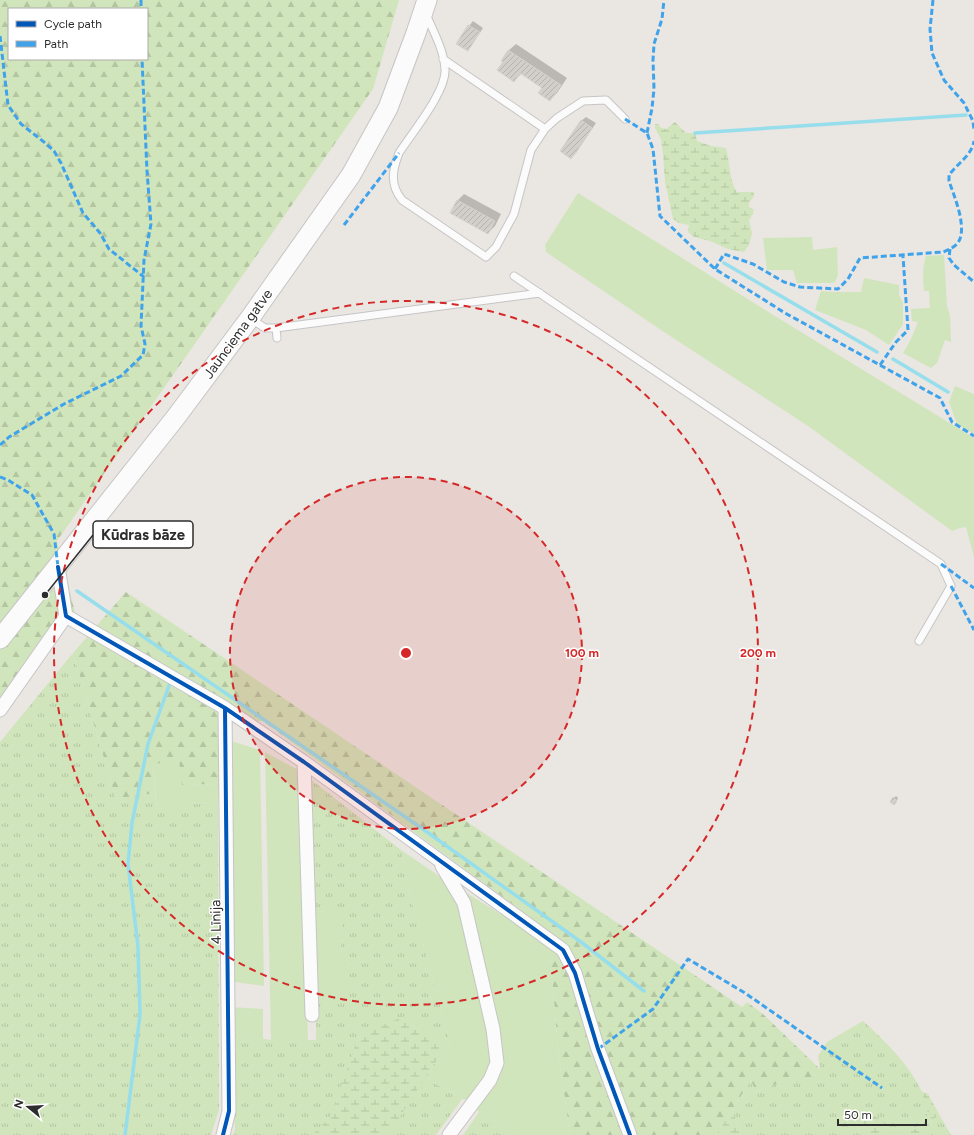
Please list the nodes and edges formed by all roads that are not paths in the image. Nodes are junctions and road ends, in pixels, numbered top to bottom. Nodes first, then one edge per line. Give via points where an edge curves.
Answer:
1 (425, 4) edge
2 (443, 59) junction
3 (625, 119) dead end
4 (545, 129) junction
5 (514, 276) dead end
6 (540, 293) junction
7 (250, 318) junction
8 (276, 328) junction
9 (277, 338) dead end
10 (58, 567) junction
11 (66, 616) junction
12 (0, 639) edge
13 (919, 641) dead end
14 (225, 708) junction
15 (0, 710) edge
16 (304, 762) junction
17 (439, 862) junction
18 (312, 1015) dead end
19 (223, 1135) edge
20 (449, 1135) edge
21 (630, 1135) edge

1 - 2 lane
1 - 7 main road, Jaunciema gatve via 388,108 351,175
2 - 4 lane
2 - 4 lane via 445,69 440,92 398,153 394,164 395,191 402,200 486,257 496,247 514,214 531,150
3 - 4 lane via 606,100 583,101 556,118
5 - 6 lane
6 - 8 lane
6 - 13 lane via 942,564 951,586
7 - 8 lane via 265,328
7 - 10 main road, Jaunciema gatve
8 - 9 lane
10 - 11 street
10 - 12 main road, Jaunciema gatve
11 - 14 street
11 - 15 street
14 - 16 street
14 - 19 street, 4 Līnija via 229,1111
16 - 17 street
16 - 18 street
17 - 20 street via 464,903 493,1029 497,1063 490,1080
17 - 21 street via 563,950 575,973 598,1049

